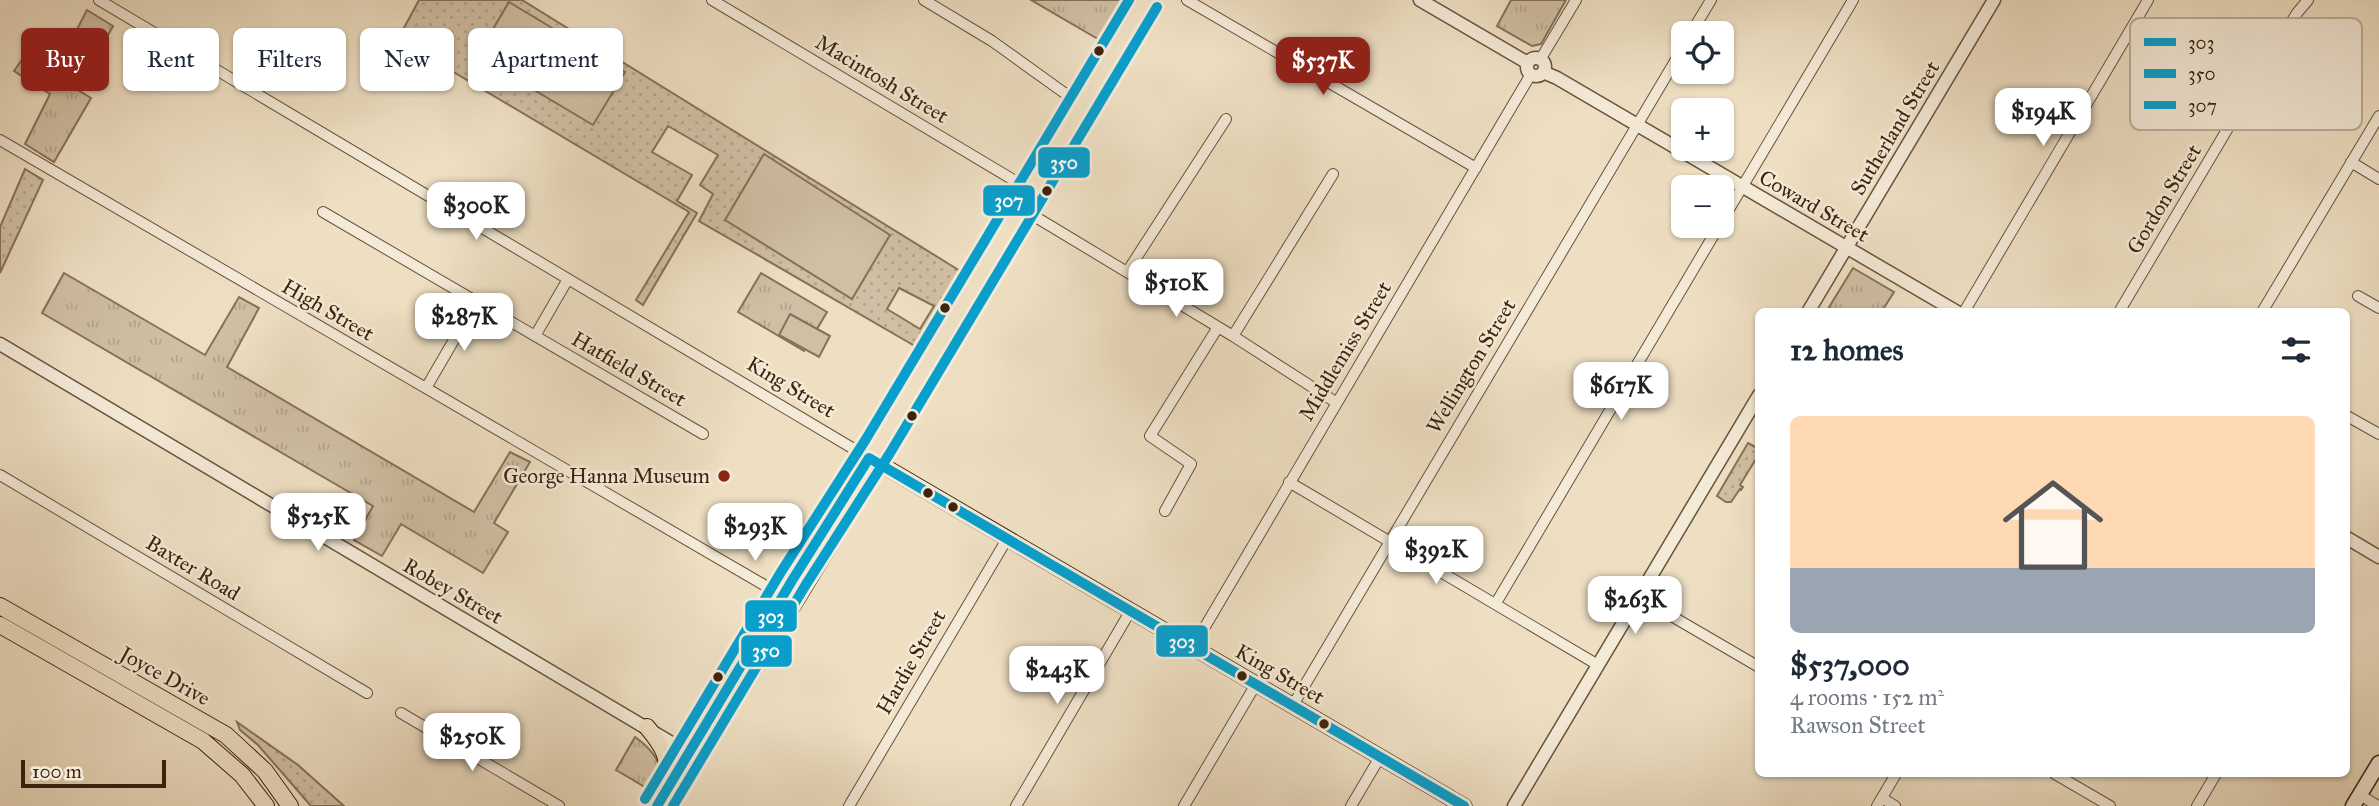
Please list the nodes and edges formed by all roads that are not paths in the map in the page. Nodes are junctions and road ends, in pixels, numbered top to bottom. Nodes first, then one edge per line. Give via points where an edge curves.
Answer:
1 (99, 0) edge
2 (712, 0) edge
3 (924, 0) edge
4 (1145, 0) edge
5 (1156, 0) edge
6 (1187, 0) edge
7 (1420, 0) edge
8 (1576, 0) edge
9 (1711, 0) edge
10 (1853, 0) edge
11 (1994, 0) edge
12 (2148, 0) edge
13 (2308, 0) edge
14 (2137, 18) edge
15 (2294, 18) edge
16 (1698, 21) edge
17 (2130, 31) edge
18 (1536, 67) junction
19 (1671, 68) edge
20 (1084, 104) junction
21 (2379, 116) edge
22 (1226, 120) dead end
23 (1637, 125) junction
24 (2227, 130) edge
25 (0, 140) edge
26 (2351, 162) junction
27 (1476, 168) junction
28 (1333, 174) dead end
29 (2379, 179) edge
30 (1742, 187) junction
31 (1032, 191) junction
32 (1734, 201) edge
33 (323, 212) dead end
34 (1029, 213) junction
35 (1712, 238) edge
36 (1847, 247) junction
37 (1128, 272) junction
38 (568, 279) junction
39 (2358, 296) dead end
40 (476, 302) junction
41 (1810, 308) edge
42 (1950, 308) edge
43 (1966, 308) edge
44 (2121, 308) edge
45 (2264, 308) edge
46 (2379, 308) edge
47 (1218, 327) junction
48 (535, 336) junction
49 (1233, 336) junction
50 (2, 347) edge
51 (426, 388) junction
52 (1337, 403) junction
53 (1755, 403) edge
54 (2350, 418) edge
55 (703, 434) dead end
56 (2379, 434) edge
57 (874, 461) junction
58 (0, 475) edge
59 (1289, 482) junction
60 (741, 509) dead end
61 (1165, 511) dead end
62 (1007, 539) junction
63 (1390, 542) junction
64 (2350, 543) edge
65 (811, 551) junction
66 (2379, 557) edge
67 (783, 596) junction
68 (1639, 597) junction
69 (1496, 603) junction
70 (0, 606) edge
71 (1131, 610) junction
72 (0, 625) edge
73 (1193, 647) junction
74 (1598, 665) junction
75 (1755, 665) edge
76 (1256, 684) junction
77 (367, 693) dead end
78 (1293, 705) junction
79 (401, 713) dead end
80 (647, 727) junction
81 (693, 756) junction
82 (1380, 757) junction
83 (2379, 763) edge
84 (1894, 777) edge
85 (2063, 777) edge
86 (2214, 777) edge
87 (2357, 801) edge
88 (1879, 802) edge
89 (266, 806) edge
90 (290, 806) edge
91 (559, 806) edge
92 (657, 806) edge
93 (670, 806) edge
94 (849, 806) edge
95 (1016, 806) edge
96 (1184, 806) edge
97 (1351, 806) edge
98 (1464, 806) edge
99 (1514, 806) edge
100 (1895, 806) edge
101 (2110, 806) edge
102 (2197, 806) edge
103 (2378, 806) edge

1 - 38 street, King Street
2 - 31 street, Macintosh Street
3 - 20 street
4 - 20 main road
5 - 34 main road
6 - 27 street
7 - 18 street, Coward Street
8 - 18 street, Middlemiss Street
9 - 16 street
10 - 30 street
11 - 36 street, Sutherland Street
12 - 14 street
13 - 15 street, Gordon Street
17 - 43 street
18 - 23 street, Coward Street
18 - 27 street, Middlemiss Street
19 - 23 street, Wellington Street
20 - 31 main road
21 - 26 street
22 - 37 street
23 - 30 street, Coward Street
23 - 63 street, Wellington Street
24 - 44 street, Gordon Street
25 - 51 street, High Street
26 - 29 street
26 - 45 street
27 - 52 street, Middlemiss Street
28 - 49 street
30 - 32 street
30 - 36 street, Coward Street
31 - 57 main road
33 - 40 street, Hatfield Street
34 - 37 street
34 - 57 main road
35 - 69 street
36 - 41 street, Sutherland Street
36 - 42 street, Coward Street
37 - 47 street
38 - 48 street
38 - 57 street, King Street
39 - 46 street
40 - 48 street, Hatfield Street
40 - 51 street
47 - 49 street
47 - 61 street via 1150,436 1191,464
48 - 55 street, Hatfield Street
49 - 52 street
50 - 80 street, Robey Street
51 - 67 street, High Street
52 - 59 street, Middlemiss Street
53 - 68 street
54 - 56 street
57 - 62 main road, King Street
57 - 65 main road
57 - 81 main road
58 - 77 street, Baxter Road
59 - 63 street
59 - 73 street, Middlemiss Street
60 - 65 street
62 - 71 main road, King Street
62 - 94 street, Hardie Street
63 - 69 street
63 - 78 street, Wellington Street
64 - 66 street
65 - 67 main road
67 - 81 main road
68 - 74 street
68 - 75 street
69 - 74 street
70 - 90 main road, Joyce Drive via 212,726 254,758
71 - 73 main road, King Street
71 - 95 street
72 - 89 main road, Joyce Drive via 203,741 242,775
73 - 76 main road, King Street
74 - 99 street
76 - 78 main road, King Street
76 - 96 street
78 - 82 main road, King Street
79 - 91 street
80 - 81 street, Robey Street
80 - 92 main road via 665,751 668,765
81 - 92 main road
81 - 93 main road
82 - 97 street
82 - 98 main road, King Street
83 - 87 main road
84 - 88 street
85 - 101 street
86 - 102 street
87 - 103 street
88 - 100 street

